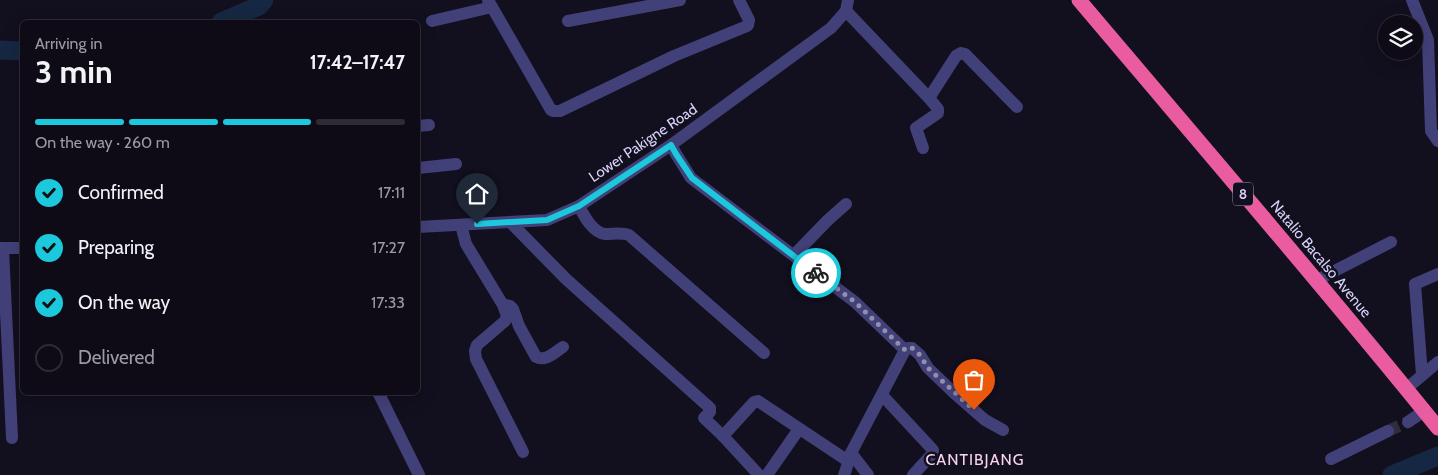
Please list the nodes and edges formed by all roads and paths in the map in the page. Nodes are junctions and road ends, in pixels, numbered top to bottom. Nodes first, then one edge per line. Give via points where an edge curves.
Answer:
1 (680, 0) edge
2 (739, 0) edge
3 (1080, 0) edge
4 (1412, 0) edge
5 (490, 4) edge
6 (847, 5) edge
7 (432, 21) dead end
8 (568, 21) dead end
9 (1434, 96) edge
10 (929, 98) junction
11 (1017, 107) dead end
12 (1438, 141) edge
13 (671, 145) junction
14 (924, 148) dead end
15 (456, 164) dead end
16 (420, 168) edge
17 (846, 204) dead end
18 (579, 206) junction
19 (510, 222) junction
20 (461, 225) junction
21 (420, 227) edge
22 (1391, 242) dead end
23 (20, 248) edge
24 (1, 249) edge
25 (794, 255) junction
26 (1438, 274) edge
27 (1317, 280) junction
28 (503, 305) junction
29 (563, 347) dead end
30 (905, 350) junction
31 (764, 353) dead end
32 (1438, 362) edge
33 (1422, 375) junction
34 (1406, 389) junction
35 (379, 395) edge
36 (882, 395) junction
37 (1424, 411) junction
38 (1408, 422) tunnel mouth
39 (1438, 428) edge
40 (799, 429) junction
41 (1003, 430) dead end
42 (1388, 431) tunnel mouth
43 (723, 436) junction
44 (12, 438) dead end
45 (523, 452) dead end
46 (850, 457) junction
47 (1331, 459) dead end
48 (419, 475) edge
49 (760, 475) edge
50 (844, 475) edge
51 (868, 475) edge
52 (913, 475) edge

1 - 8 street
2 - 5 street via 749,20 747,26 674,56 560,112 551,110
3 - 27 highway, Natalio Bacalso Avenue / 8
4 - 9 street via 1428,40
5 - 7 street
6 - 10 street
6 - 13 street, Lower Pakigne Road via 831,28
9 - 12 street via 1431,131
10 - 11 street via 961,53
10 - 14 street via 939,112 916,128
13 - 18 street, Lower Pakigne Road
13 - 25 street via 692,178
15 - 16 street
17 - 25 street
18 - 19 street, Lower Pakigne Road via 547,220
18 - 31 street via 585,218 601,233 629,235
19 - 20 street, Lower Pakigne Road
19 - 43 street via 566,279 710,408 704,418
20 - 21 street, Lower Pakigne Road
20 - 28 street via 466,244
22 - 27 street
23 - 24 street
24 - 44 street
25 - 30 street via 855,302
26 - 33 street via 1415,284
27 - 34 highway, Natalio Bacalso Avenue / 8
28 - 29 street via 513,309 536,357 544,358
28 - 45 street via 507,319 477,345 476,359
30 - 36 street
30 - 41 street via 912,348 960,398 985,420
32 - 33 street
33 - 34 street
34 - 37 highway, Natalio Bacalso Avenue / 8
35 - 48 street
36 - 46 street
36 - 52 street via 933,450
37 - 38 street
37 - 39 highway, Natalio Bacalso Avenue / 8
40 - 43 street via 756,401
40 - 46 street
40 - 49 street
42 - 47 street
43 - 49 street
46 - 50 street
46 - 51 street

